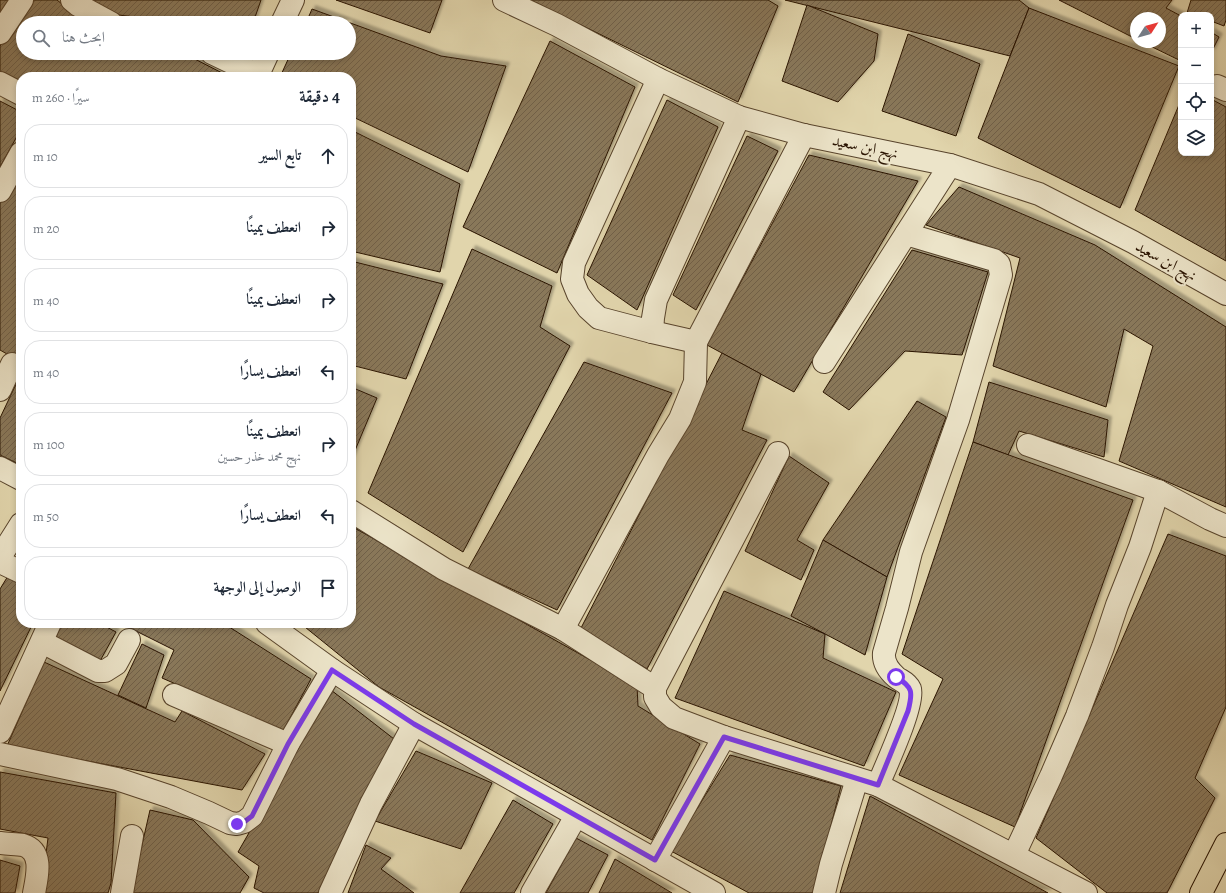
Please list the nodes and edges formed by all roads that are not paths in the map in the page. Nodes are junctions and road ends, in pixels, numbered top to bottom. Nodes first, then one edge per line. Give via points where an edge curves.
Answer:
1 (22, 0) edge
2 (72, 0) edge
3 (293, 0) edge
4 (504, 0) edge
5 (98, 16) edge
6 (285, 16) edge
7 (0, 33) edge
8 (226, 60) edge
9 (265, 60) edge
10 (249, 72) edge
11 (259, 72) edge
12 (658, 79) junction
13 (0, 83) edge
14 (16, 91) edge
15 (739, 117) junction
16 (804, 135) junction
17 (16, 162) edge
18 (950, 165) junction
19 (0, 191) edge
20 (906, 234) junction
21 (1226, 294) edge
22 (652, 332) junction
23 (696, 342) junction
24 (824, 362) dead end
25 (14, 364) edge
26 (0, 390) edge
27 (1028, 445) dead end
28 (778, 453) dead end
29 (0, 468) edge
30 (16, 476) edge
31 (1158, 491) junction
32 (356, 514) edge
33 (1226, 526) edge
34 (16, 532) edge
35 (0, 557) edge
36 (0, 562) edge
37 (16, 570) edge
38 (274, 628) edge
39 (563, 630) junction
40 (46, 633) edge
41 (129, 640) dead end
42 (332, 670) junction
43 (655, 688) junction
44 (174, 695) dead end
45 (414, 724) junction
46 (0, 732) edge
47 (724, 737) junction
48 (288, 744) junction
49 (0, 754) edge
50 (857, 779) junction
51 (878, 785) junction
52 (576, 816) junction
53 (132, 836) dead end
54 (0, 843) edge
55 (1225, 851) edge
56 (1014, 855) junction
57 (655, 860) junction
58 (34, 893) edge
59 (122, 893) edge
60 (330, 893) edge
61 (532, 893) edge
62 (714, 893) edge
63 (824, 893) edge
64 (1086, 893) edge
65 (1201, 893) edge

1 - 7 street
2 - 5 street
3 - 6 street
4 - 12 street, نهج ابن سعيد
8 - 10 street
9 - 11 street
12 - 15 street, نهج ابن سعيد
12 - 22 street via 574,263 572,279 584,304 599,318
13 - 14 street
15 - 16 street, نهج ابن سعيد
15 - 22 street via 656,300
16 - 18 street, نهج ابن سعيد
16 - 23 street
17 - 19 street
18 - 20 street
18 - 21 street, نهج ابن سعيد via 1039,194
20 - 24 street
20 - 51 street via 994,260 999,264 1001,274 958,420 911,552 884,653 886,666 905,682 911,694 908,711
22 - 23 street
23 - 39 street via 696,382 680,419
25 - 26 street
27 - 31 street
28 - 43 street
29 - 30 street
31 - 33 street
31 - 56 street via 1140,547 1077,716
32 - 39 street via 444,569
34 - 35 street
36 - 37 street
38 - 42 street
39 - 43 street
40 - 41 street via 98,671 105,671 116,664
40 - 46 street
42 - 45 street
42 - 48 street
43 - 47 street via 658,702 674,718
44 - 48 street
45 - 52 street
45 - 60 street via 371,804
47 - 50 street
47 - 57 street
48 - 49 street via 252,816 237,824 171,797 117,779
50 - 51 street
50 - 63 street
51 - 56 street
52 - 57 street
52 - 61 street
53 - 59 street
54 - 58 street via 23,845 36,856 38,866
55 - 65 main road
56 - 64 street
57 - 62 street

